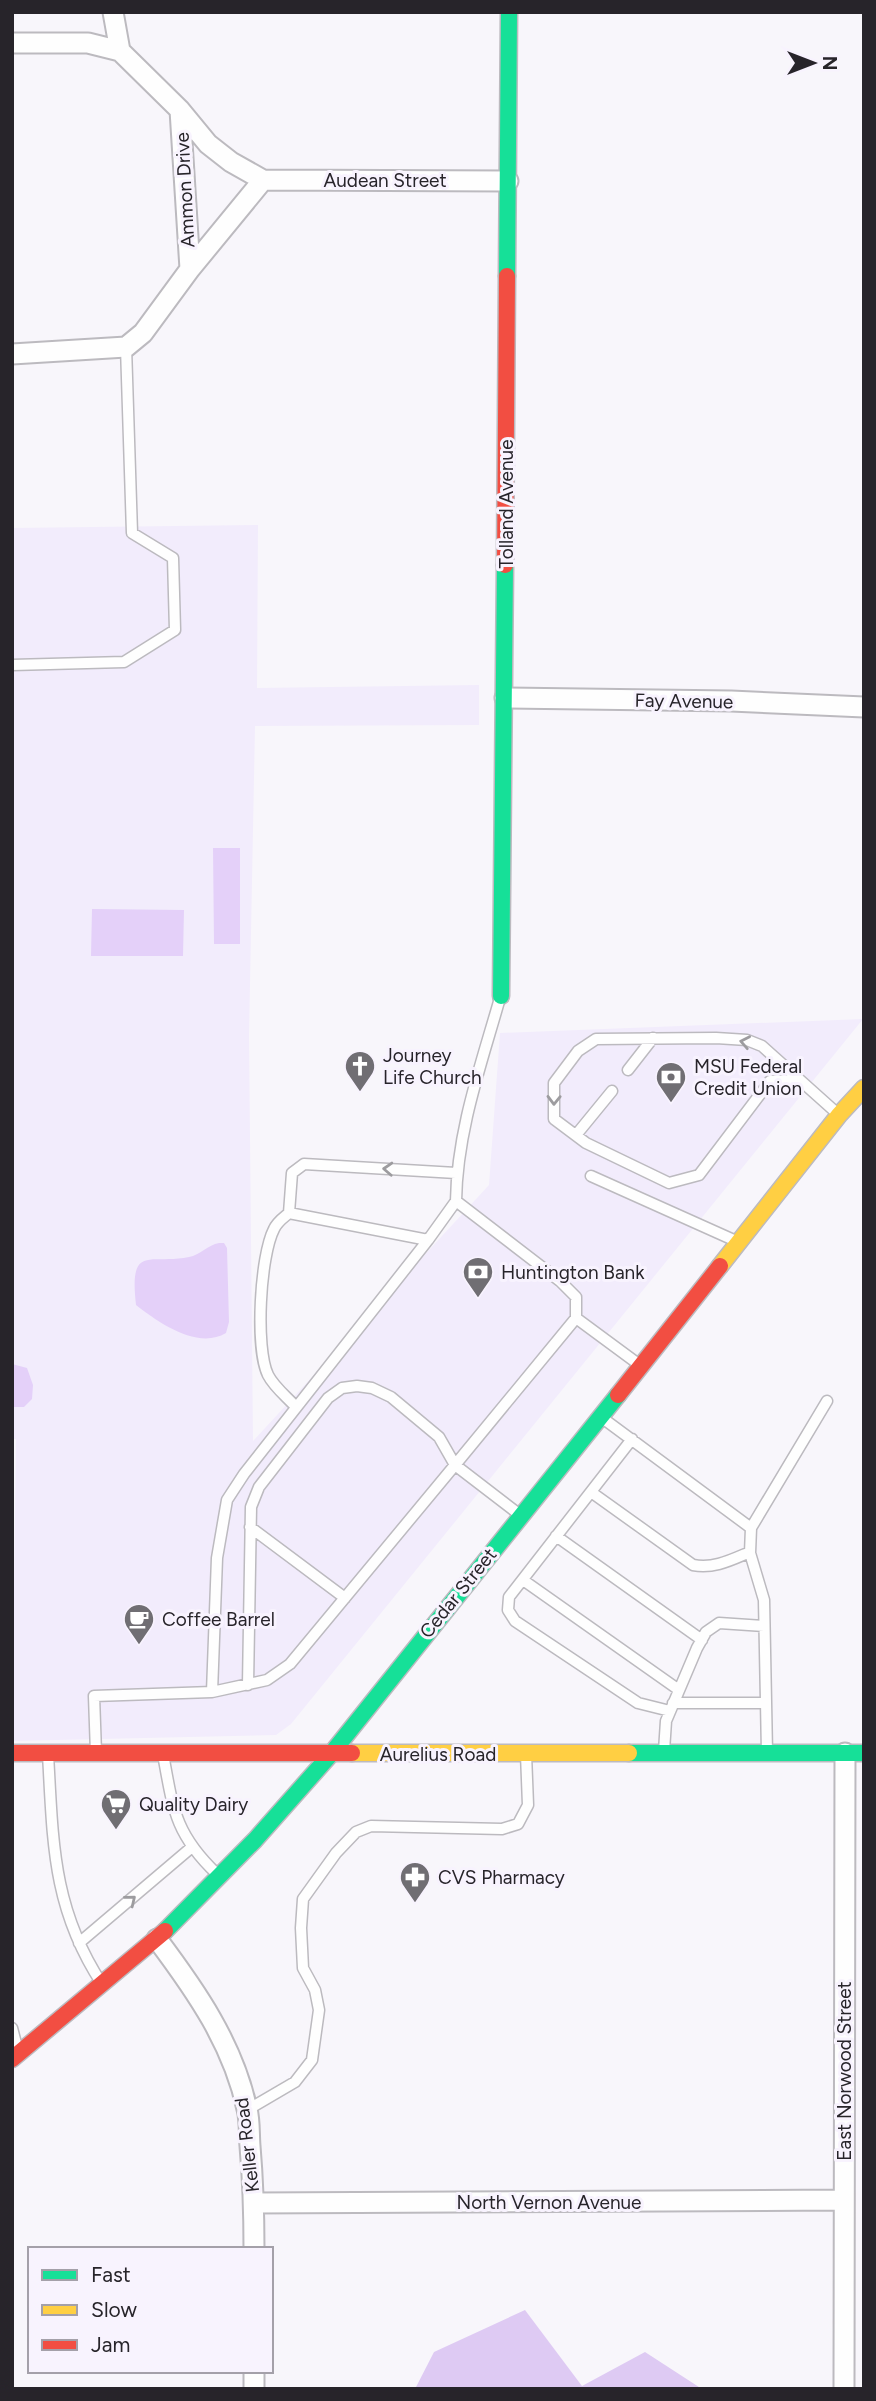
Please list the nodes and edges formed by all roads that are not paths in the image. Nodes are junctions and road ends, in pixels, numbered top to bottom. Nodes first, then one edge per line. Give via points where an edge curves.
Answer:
1 (113, 12) edge
2 (509, 12) edge
3 (12, 43) edge
4 (120, 51) junction
5 (180, 110) junction
6 (263, 180) junction
7 (508, 181) junction
8 (190, 269) junction
9 (126, 347) junction
10 (12, 354) edge
11 (12, 665) edge
12 (505, 698) junction
13 (864, 707) edge
14 (501, 996) joint
15 (653, 1038) junction
16 (628, 1070) dead end
17 (799, 1080) junction
18 (864, 1088) edge
19 (612, 1091) dead end
20 (839, 1115) junction
21 (576, 1135) junction
22 (456, 1173) junction
23 (591, 1176) dead end
24 (456, 1201) junction
25 (289, 1213) junction
26 (428, 1240) junction
27 (740, 1242) junction
28 (576, 1318) junction
29 (642, 1366) junction
30 (827, 1401) dead end
31 (296, 1407) junction
32 (601, 1416) junction
33 (632, 1439) junction
34 (455, 1465) junction
35 (591, 1492) junction
36 (521, 1516) junction
37 (250, 1527) junction
38 (751, 1528) junction
39 (556, 1536) junction
40 (750, 1552) junction
41 (523, 1580) junction
42 (345, 1598) junction
43 (764, 1626) junction
44 (702, 1640) junction
45 (248, 1685) junction
46 (679, 1690) junction
47 (212, 1692) junction
48 (766, 1703) junction
49 (671, 1707) junction
50 (12, 1753) edge
51 (48, 1753) junction
52 (854, 1753) edge
53 (96, 1754) junction
54 (163, 1754) junction
55 (331, 1754) junction
56 (526, 1754) junction
57 (664, 1754) junction
58 (767, 1754) junction
59 (192, 1847) junction
60 (219, 1876) junction
61 (157, 1939) junction
62 (79, 1943) junction
63 (102, 1984) junction
64 (12, 2028) edge
65 (15, 2056) edge
66 (247, 2110) junction
67 (843, 2200) junction
68 (254, 2203) junction
69 (254, 2247) edge
70 (844, 2389) edge

1 - 4 street
2 - 7 street, Tolland Avenue
3 - 4 street via 88,43
4 - 5 street, Ammon Drive
5 - 6 street, Ammon Drive via 208,144
5 - 8 street, Ammon Drive
6 - 7 street, Audean Street
6 - 8 street, Ammon Drive
7 - 12 street, Tolland Avenue
8 - 9 street, Ammon Drive via 143,333
9 - 10 street
9 - 11 lane via 132,533 173,558 175,630 124,662
12 - 13 street, Fay Avenue
12 - 14 street, Tolland Avenue
14 - 22 lane via 468,1108
15 - 16 lane
17 -> 15 lane via 762,1046 747,1040
15 -> 21 lane via 596,1039 578,1051 554,1083 554,1119
17 - 20 lane
17 - 21 lane via 770,1081 699,1175 669,1184
18 - 20 street, Cedar Street
19 - 21 lane
20 - 27 street, Cedar Street
22 - 24 lane
22 -> 25 lane via 304,1164 292,1173
23 - 27 lane
24 - 26 lane
24 - 28 lane via 576,1297
25 - 26 lane
25 - 31 lane via 274,1229 265,1262 261,1346 272,1382
26 - 31 lane
27 - 29 street, Cedar Street
28 - 29 lane
28 - 34 lane
29 - 32 street, Cedar Street
30 - 38 lane
31 - 47 lane via 227,1500 217,1558
32 - 33 lane
32 - 36 street, Cedar Street
33 - 35 lane
33 - 38 lane
34 - 36 lane
34 - 37 lane via 439,1437 391,1397 372,1388 342,1388 328,1398 259,1486
34 - 42 lane
35 - 39 lane
35 - 40 lane via 693,1565 717,1565
36 - 55 street, Cedar Street
37 - 42 lane
37 - 45 lane
38 - 40 lane
39 - 41 lane
39 - 44 lane
40 - 43 lane via 764,1600
41 - 46 lane
41 - 49 lane via 509,1597 508,1610 515,1621 638,1703
42 - 45 lane via 290,1664 267,1680
43 - 44 lane via 719,1623
43 - 48 lane
44 - 46 lane
45 - 47 lane
46 - 49 lane
47 - 53 lane via 94,1696
48 - 49 lane
48 - 58 lane
49 - 57 lane
50 - 51 street, Aurelius Road
51 - 53 street, Aurelius Road
51 - 62 lane via 59,1884
52 - 58 street, Aurelius Road
52 - 67 street, East Norwood Street
53 - 54 street, Aurelius Road
54 - 55 street, Aurelius Road
54 - 59 lane via 172,1802
55 - 56 street, Aurelius Road
55 - 60 street, Cedar Street
56 - 57 street, Aurelius Road
56 - 66 lane via 528,1805 517,1824 502,1829 371,1826 356,1832 335,1853 303,1899 303,1968 319,2010 312,2060 295,2082
57 - 58 street, Aurelius Road
59 - 60 lane
62 -> 59 lane
60 - 61 street, Cedar Street
61 - 63 street, Cedar Street
61 - 66 street, Keller Road via 218,2030
62 - 63 lane
63 - 65 street, Cedar Street
64 - 65 lane
66 - 68 street, Keller Road
67 - 68 street, North Vernon Avenue
67 - 70 street, East Norwood Street
68 - 69 street, Keller Road

